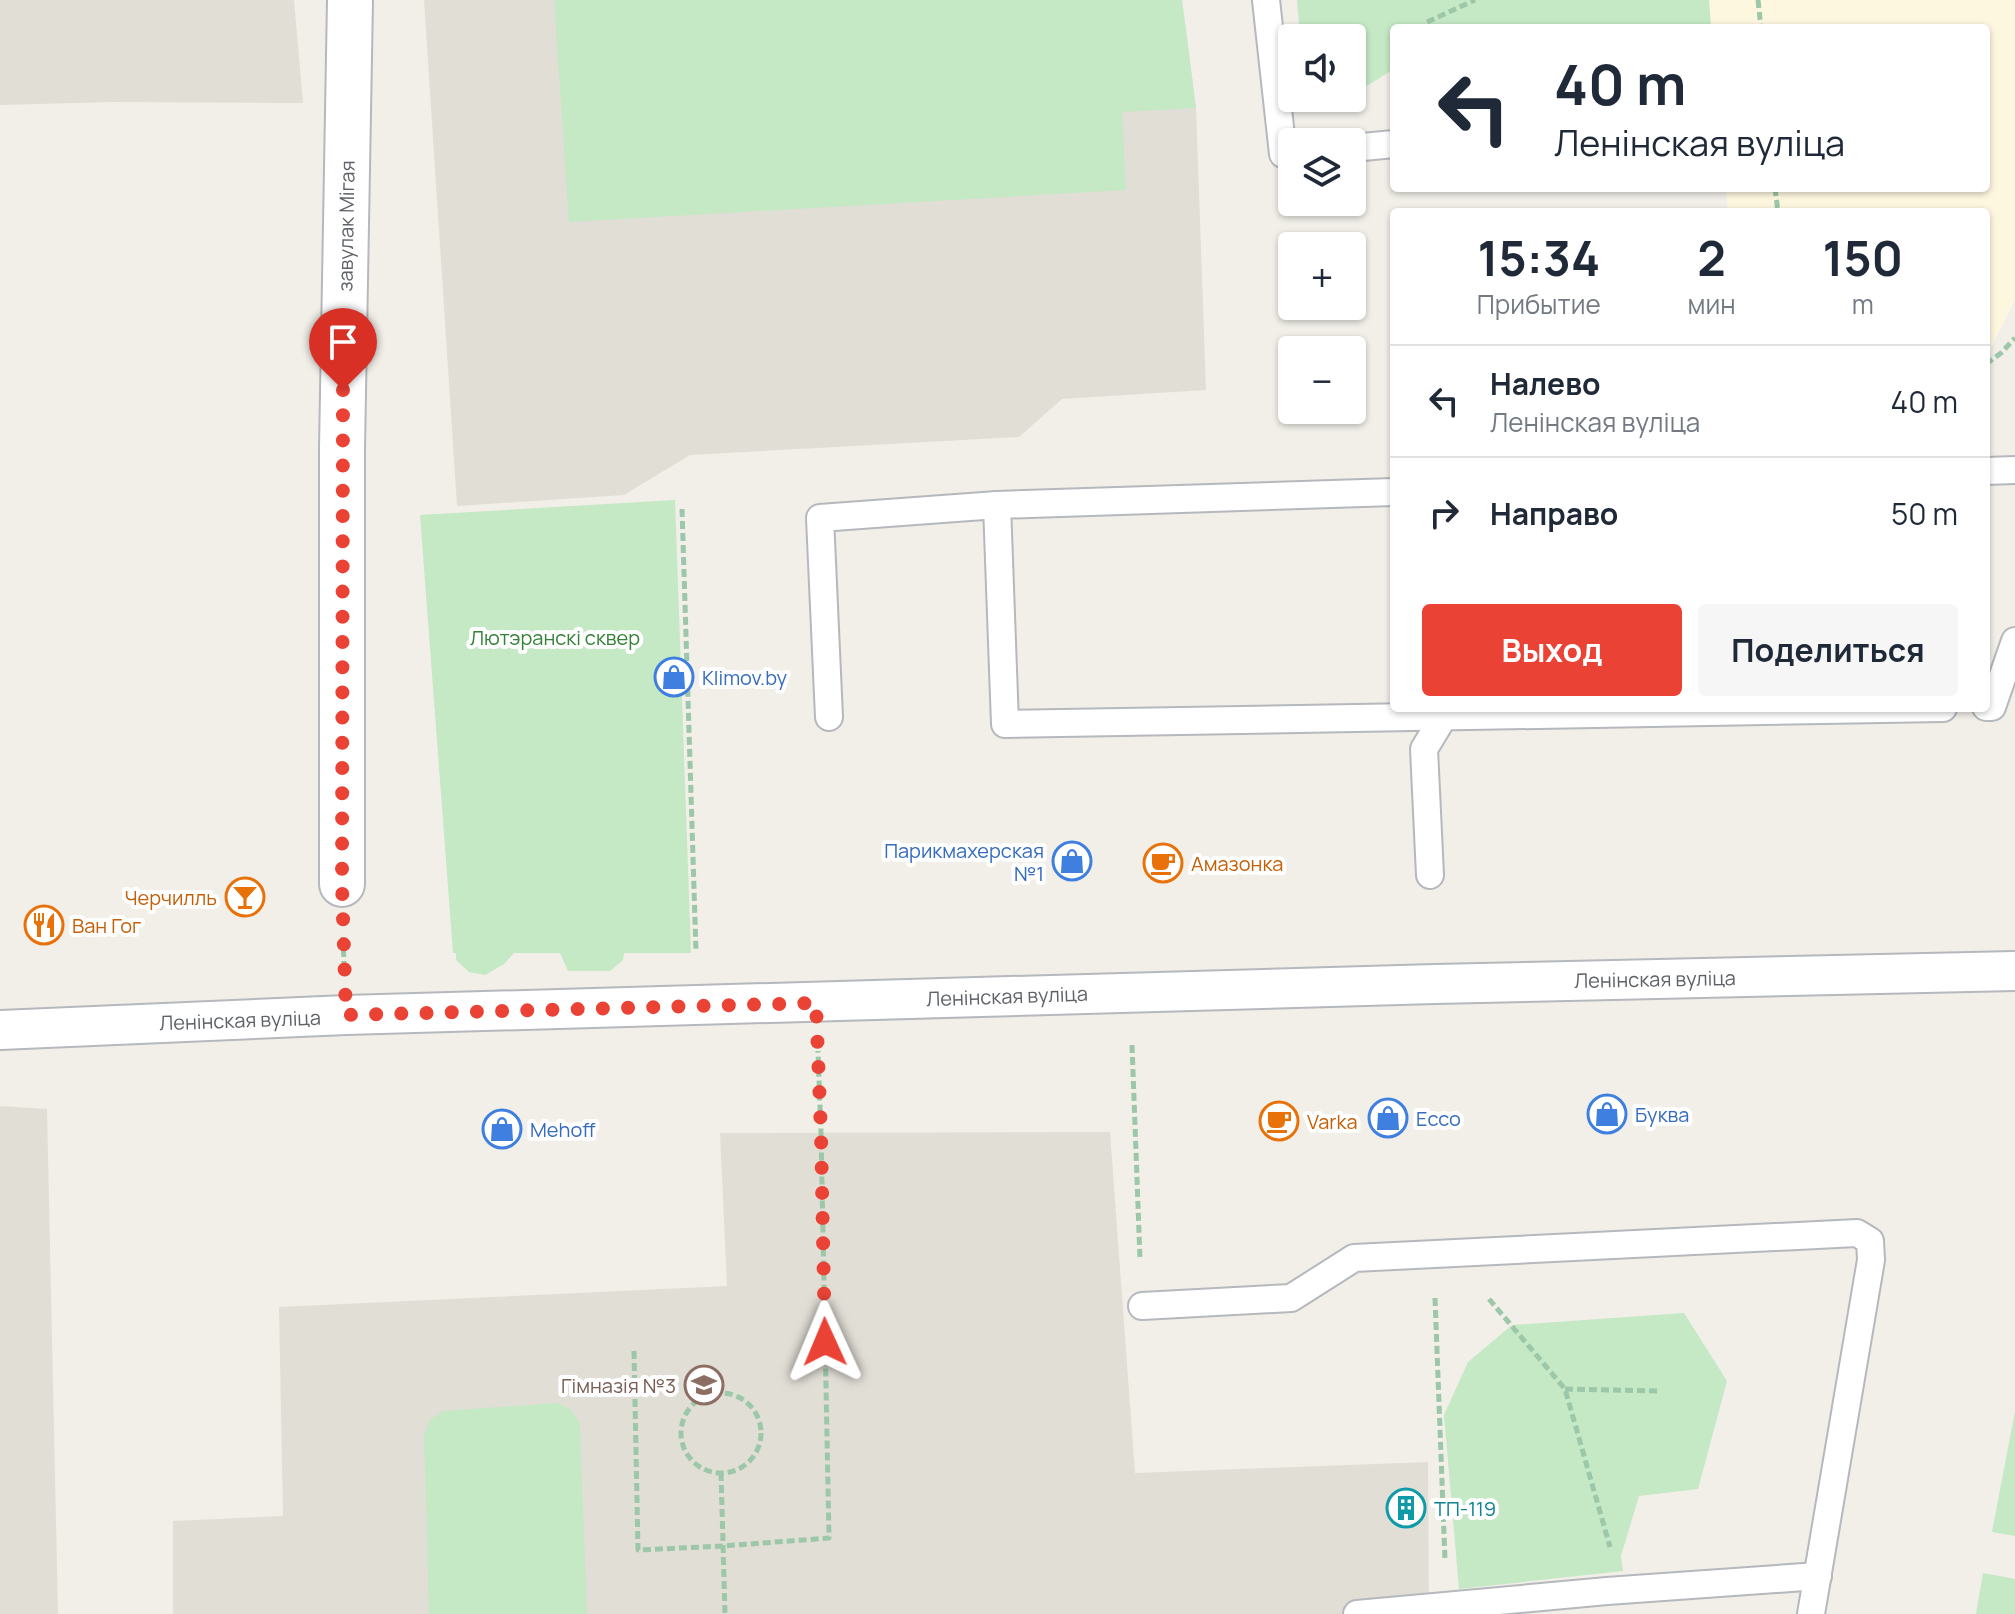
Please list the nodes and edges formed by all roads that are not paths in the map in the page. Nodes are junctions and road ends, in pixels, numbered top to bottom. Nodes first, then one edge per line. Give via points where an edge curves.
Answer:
1 (350, 0) edge
2 (1266, 0) edge
3 (1280, 128) edge
4 (1390, 144) edge
5 (1366, 147) edge
6 (2015, 470) edge
7 (1990, 471) edge
8 (1390, 492) edge
9 (997, 505) junction
10 (2015, 641) edge
11 (1990, 707) edge
12 (1444, 712) edge
13 (829, 717) dead end
14 (1430, 875) dead end
15 (342, 884) road end
16 (2015, 971) edge
17 (0, 1030) edge
18 (1142, 1306) road end
19 (1818, 1576) junction
20 (1357, 1614) edge
21 (1811, 1614) edge

1 - 15 street, завулак Мігая
2 - 3 lane
4 - 5 lane
6 - 7 lane
8 - 9 lane
9 - 12 lane via 1005,724
9 - 13 lane via 820,518
10 - 11 lane
12 - 14 lane via 1424,749
16 - 17 street, Ленінская вуліца via 346,1015
18 - 19 lane via 1291,1298 1354,1258 1857,1233 1870,1241 1871,1260
19 - 20 lane
19 - 21 lane

